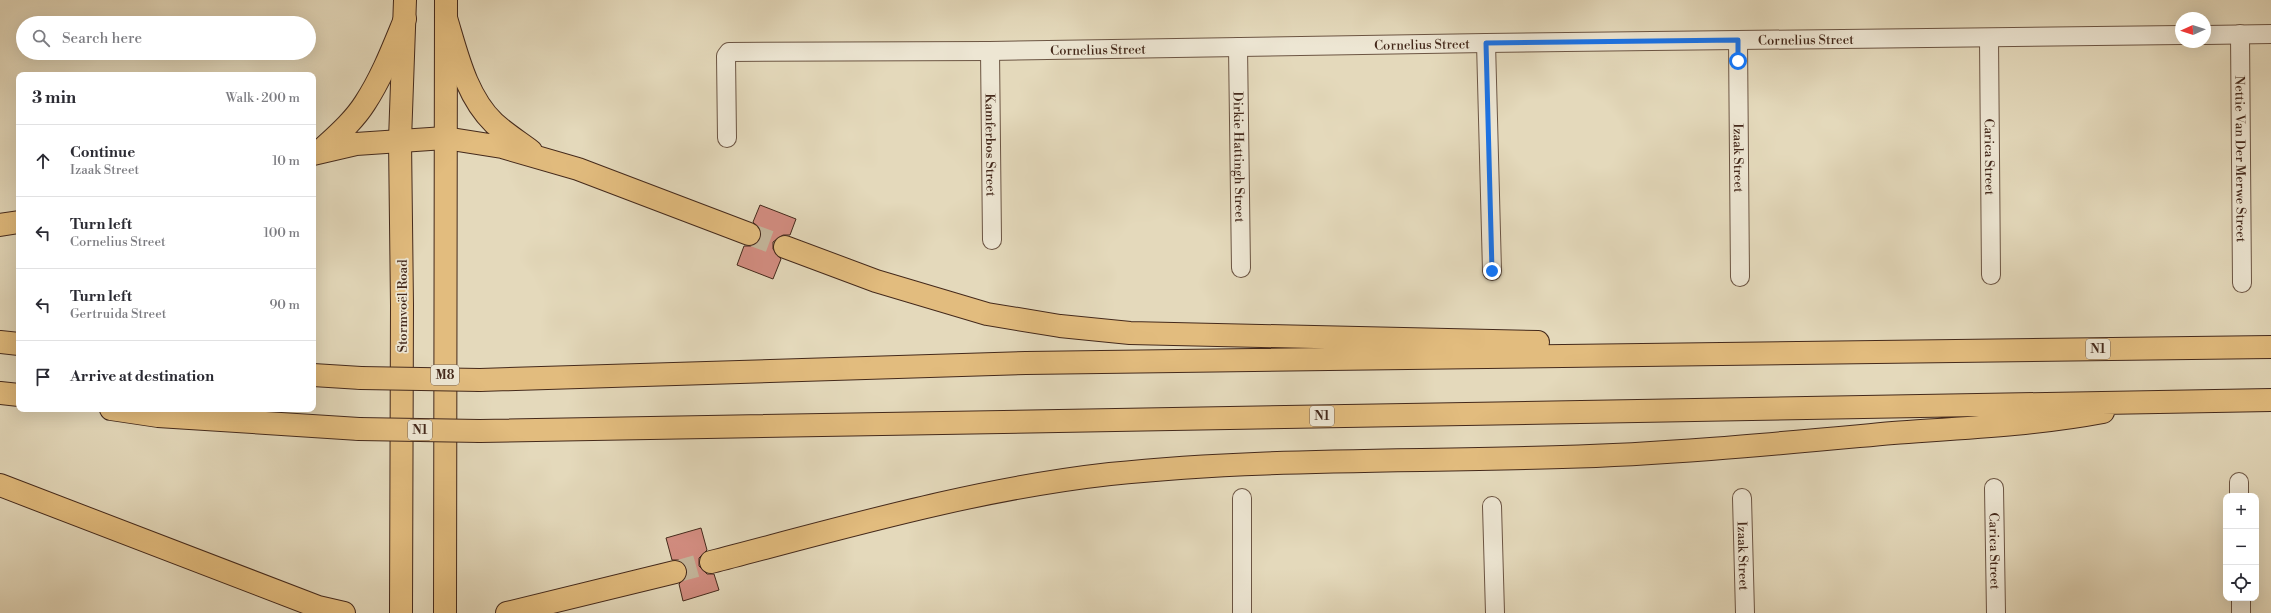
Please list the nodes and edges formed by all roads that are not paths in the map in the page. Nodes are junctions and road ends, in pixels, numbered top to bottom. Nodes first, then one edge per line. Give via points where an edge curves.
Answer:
1 (446, 9) edge
2 (405, 10) edge
3 (2240, 34) junction
4 (2271, 34) edge
5 (2175, 35) edge
6 (2211, 35) edge
7 (1988, 38) junction
8 (1738, 40) junction
9 (1486, 43) junction
10 (1238, 47) junction
11 (990, 51) junction
12 (445, 138) junction
13 (727, 138) dead end
14 (400, 140) junction
15 (316, 154) edge
16 (536, 156) junction
17 (16, 222) edge
18 (0, 225) edge
19 (749, 234) tunnel mouth
20 (992, 240) dead end
21 (785, 247) tunnel mouth
22 (1241, 268) dead end
23 (1492, 271) dead end
24 (1991, 275) dead end
25 (1740, 277) dead end
26 (2242, 284) dead end
27 (0, 342) edge
28 (16, 344) edge
29 (2271, 347) edge
30 (1925, 352) junction
31 (316, 375) edge
32 (0, 393) edge
33 (16, 395) edge
34 (2271, 400) edge
35 (2163, 401) junction
36 (131, 412) edge
37 (0, 485) edge
38 (1994, 488) dead end
39 (1242, 498) dead end
40 (1742, 498) dead end
41 (1492, 506) dead end
42 (711, 562) tunnel mouth
43 (675, 572) tunnel mouth
44 (2241, 601) edge
45 (323, 610) edge
46 (524, 611) edge
47 (344, 613) edge
48 (402, 613) edge
49 (445, 613) edge
50 (507, 613) edge
51 (1242, 613) edge
52 (1495, 613) edge
53 (1744, 613) edge
54 (1996, 613) edge
55 (2241, 613) edge

1 - 12 main road, M8
1 - 16 main road via 460,66 470,90 494,123
2 - 14 main road, Stormvoël Road
2 - 15 main road via 378,81 365,104 353,120
3 - 4 street
3 - 6 street
3 - 26 street, Nettie Van Der Merwe Street
5 - 7 street, Cornelius Street
7 - 8 street, Cornelius Street
7 - 24 street, Carica Street
8 - 9 street, Cornelius Street
8 - 25 street, Izaak Street
9 - 10 street, Cornelius Street
9 - 23 street
10 - 11 street, Cornelius Street
10 - 22 street, Dirkie Hattingh Street
11 - 13 street, Cornelius Street via 727,52
11 - 20 street, Kamferbos Street
12 - 14 main road
12 - 16 main road via 502,147
12 - 49 main road, M8
14 - 15 main road via 356,144
14 - 48 main road, Stormvoël Road
16 - 19 main road via 578,169
17 - 18 main road
21 - 30 main road via 876,281 987,314 1060,326 1122,332
27 - 28 main road
29 - 30 main road, N1
30 - 31 main road, N1, bridge via 1026,363 480,380
32 - 33 main road
34 - 35 main road, N1
35 - 36 main road, N1, bridge via 480,431 359,429
35 - 42 main road via 2067,419 1765,445 1565,457 1204,467 1112,474 956,500
37 - 45 main road
38 - 54 street, Carica Street
39 - 51 street
40 - 53 street, Izaak Street
41 - 52 street
43 - 46 main road
44 - 55 street
45 - 47 main road
46 - 50 main road

